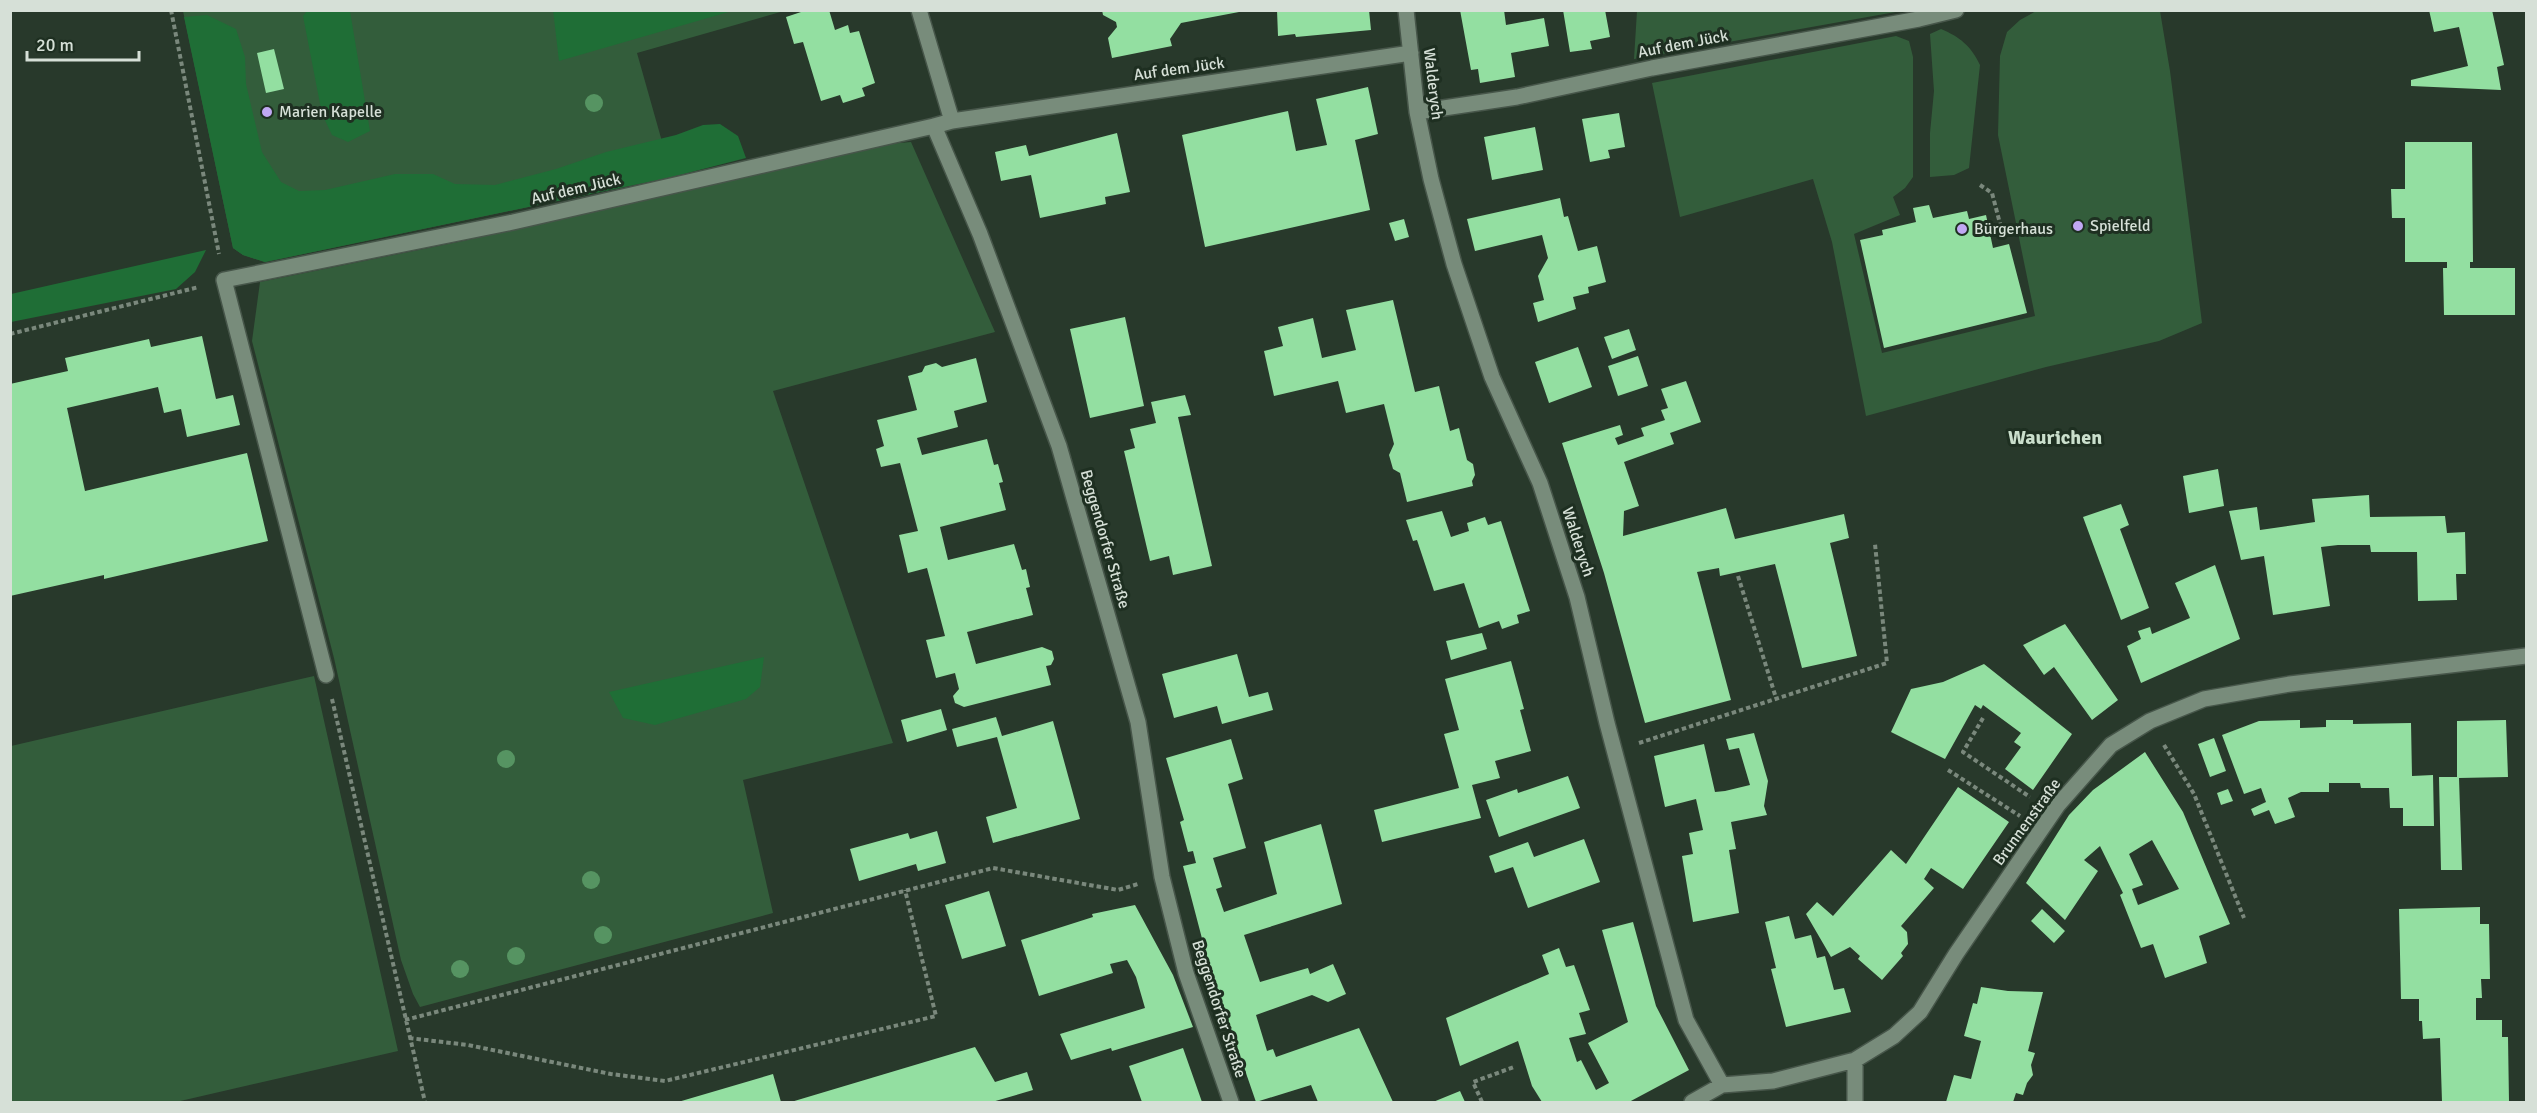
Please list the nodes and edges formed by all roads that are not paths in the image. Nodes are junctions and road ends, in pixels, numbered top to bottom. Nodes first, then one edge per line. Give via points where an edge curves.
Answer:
1 (919, 10) edge
2 (1406, 10) edge
3 (1956, 10) edge
4 (1411, 53) junction
5 (1417, 112) junction
6 (952, 121) junction
7 (934, 126) junction
8 (2526, 656) edge
9 (326, 675) road end
10 (1855, 1060) junction
11 (1722, 1085) junction
12 (1231, 1102) edge
13 (1692, 1102) edge
14 (1855, 1102) edge

1 - 6 street
2 - 4 street, Walderych
3 - 5 street, Auf dem Jück via 1517,97
4 - 5 street, Walderych
4 - 6 street, Auf dem Jück
5 - 11 street, Walderych via 1454,264 1492,377 1540,483 1577,597 1686,1020
6 - 7 street
7 - 9 street, Auf dem Jück via 513,222 224,280
7 - 12 street, Beggendorfer Straße via 980,234 1059,446 1138,722 1162,878 1186,974
8 - 10 street, Brunnenstraße via 2290,684 2204,699 2150,722 2111,746 2053,813 1920,1012 1893,1036
10 - 11 street, Brunnenstraße via 1773,1081
10 - 14 street
11 - 13 street, Brunnenstraße

